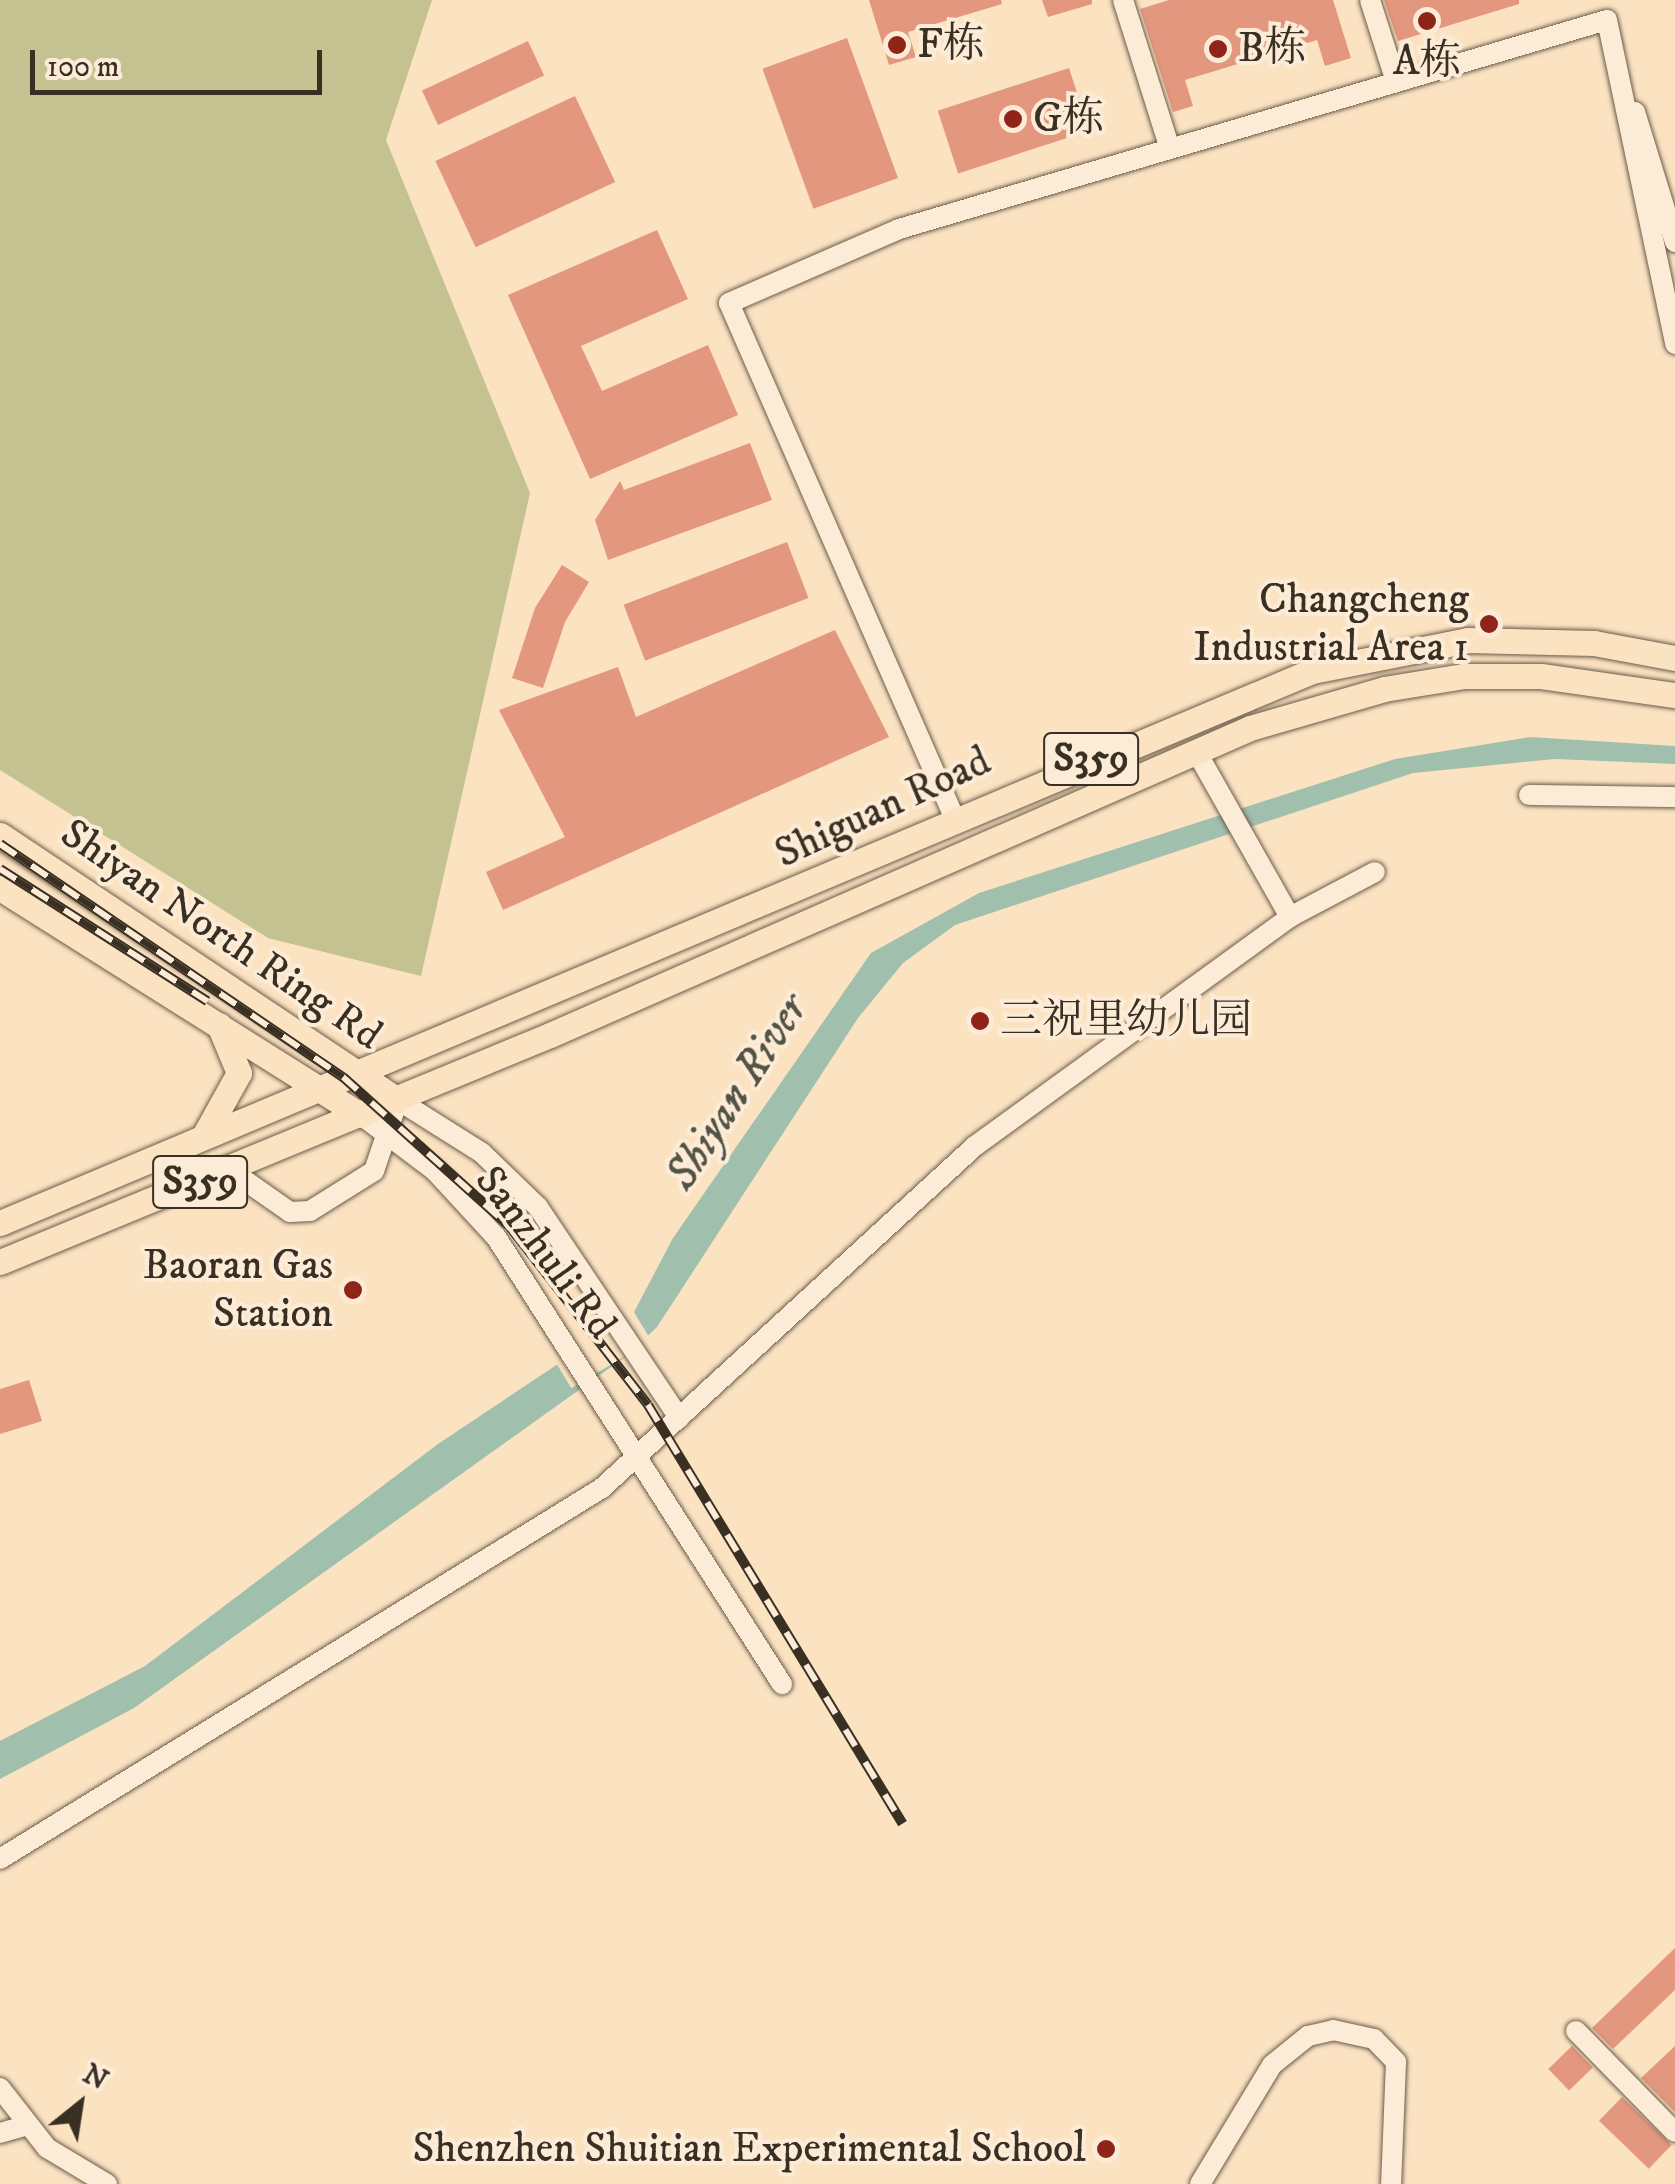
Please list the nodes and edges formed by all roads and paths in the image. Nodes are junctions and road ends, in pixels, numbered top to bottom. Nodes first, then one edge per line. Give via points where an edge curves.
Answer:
1 (1123, 0) edge
2 (1370, 0) edge
3 (1604, 10) edge
4 (1396, 82) junction
5 (1170, 149) junction
6 (1674, 233) edge
7 (1648, 240) junction
8 (1675, 344) edge
9 (1675, 640) edge
10 (1644, 651) junction
11 (1675, 658) edge
12 (1675, 695) edge
13 (1196, 752) junction
14 (1528, 794) dead end
15 (1675, 797) edge
16 (954, 817) junction
17 (0, 836) edge
18 (1375, 872) dead end
19 (0, 888) edge
20 (1290, 916) junction
21 (212, 1017) junction
22 (358, 1074) junction
23 (322, 1088) junction
24 (398, 1100) junction
25 (362, 1116) junction
26 (204, 1134) junction
27 (386, 1134) junction
28 (230, 1170) junction
29 (0, 1223) edge
30 (0, 1262) edge
31 (679, 1418) junction
32 (640, 1454) junction
33 (782, 1684) dead end
34 (0, 1859) edge
35 (1576, 2031) dead end
36 (0, 2088) edge
37 (24, 2126) junction
38 (1675, 2132) edge
39 (0, 2133) edge
40 (107, 2184) edge
41 (1200, 2184) edge
42 (1391, 2184) edge

1 - 5 street
2 - 4 street
3 - 4 street
3 - 6 street
3 - 7 street
4 - 5 street
5 - 16 street via 900,229 728,303
6 - 7 street
7 - 8 street
9 - 10 main road
10 - 11 main road, Shiguan Road / S359
10 - 16 main road, Shiguan Road / S359 via 1540,640 1385,651 1227,702
12 - 13 main road, Shiguan Road via 1576,678 1463,676 1322,705
13 - 20 street
13 - 24 main road, Shiguan Road / S359
14 - 15 street
16 - 22 main road, S359 via 842,875
17 - 22 main road, Shiyan North Ring Rd
18 - 20 street
19 - 21 main road, Shiyan North Ring Rd
20 - 31 street via 975,1146
21 - 23 main road, Shiyan North Ring Rd
21 - 26 main road via 233,1044 239,1073
22 - 23 main road, S359
22 - 24 main road, Shiyan North Ring Rd
23 - 25 main road, Shiyan North Ring Rd
23 - 26 main road, S359
24 - 25 main road, S359
24 - 27 street
24 - 31 street, Sanzhuli Rd via 513,1181
25 - 27 street, Sanzhuli Rd
25 - 28 main road, S359
26 - 29 main road, S359
27 - 28 street via 374,1171 303,1214
27 - 32 street, Sanzhuli Rd via 469,1206
28 - 30 main road, S359
31 - 32 street
32 - 33 street, Sanzhuli Rd
32 - 34 street via 602,1488
35 - 38 street
36 - 37 street
37 - 39 street
37 - 40 street
41 - 42 street via 1272,2065 1308,2036 1333,2030 1374,2039 1396,2062

